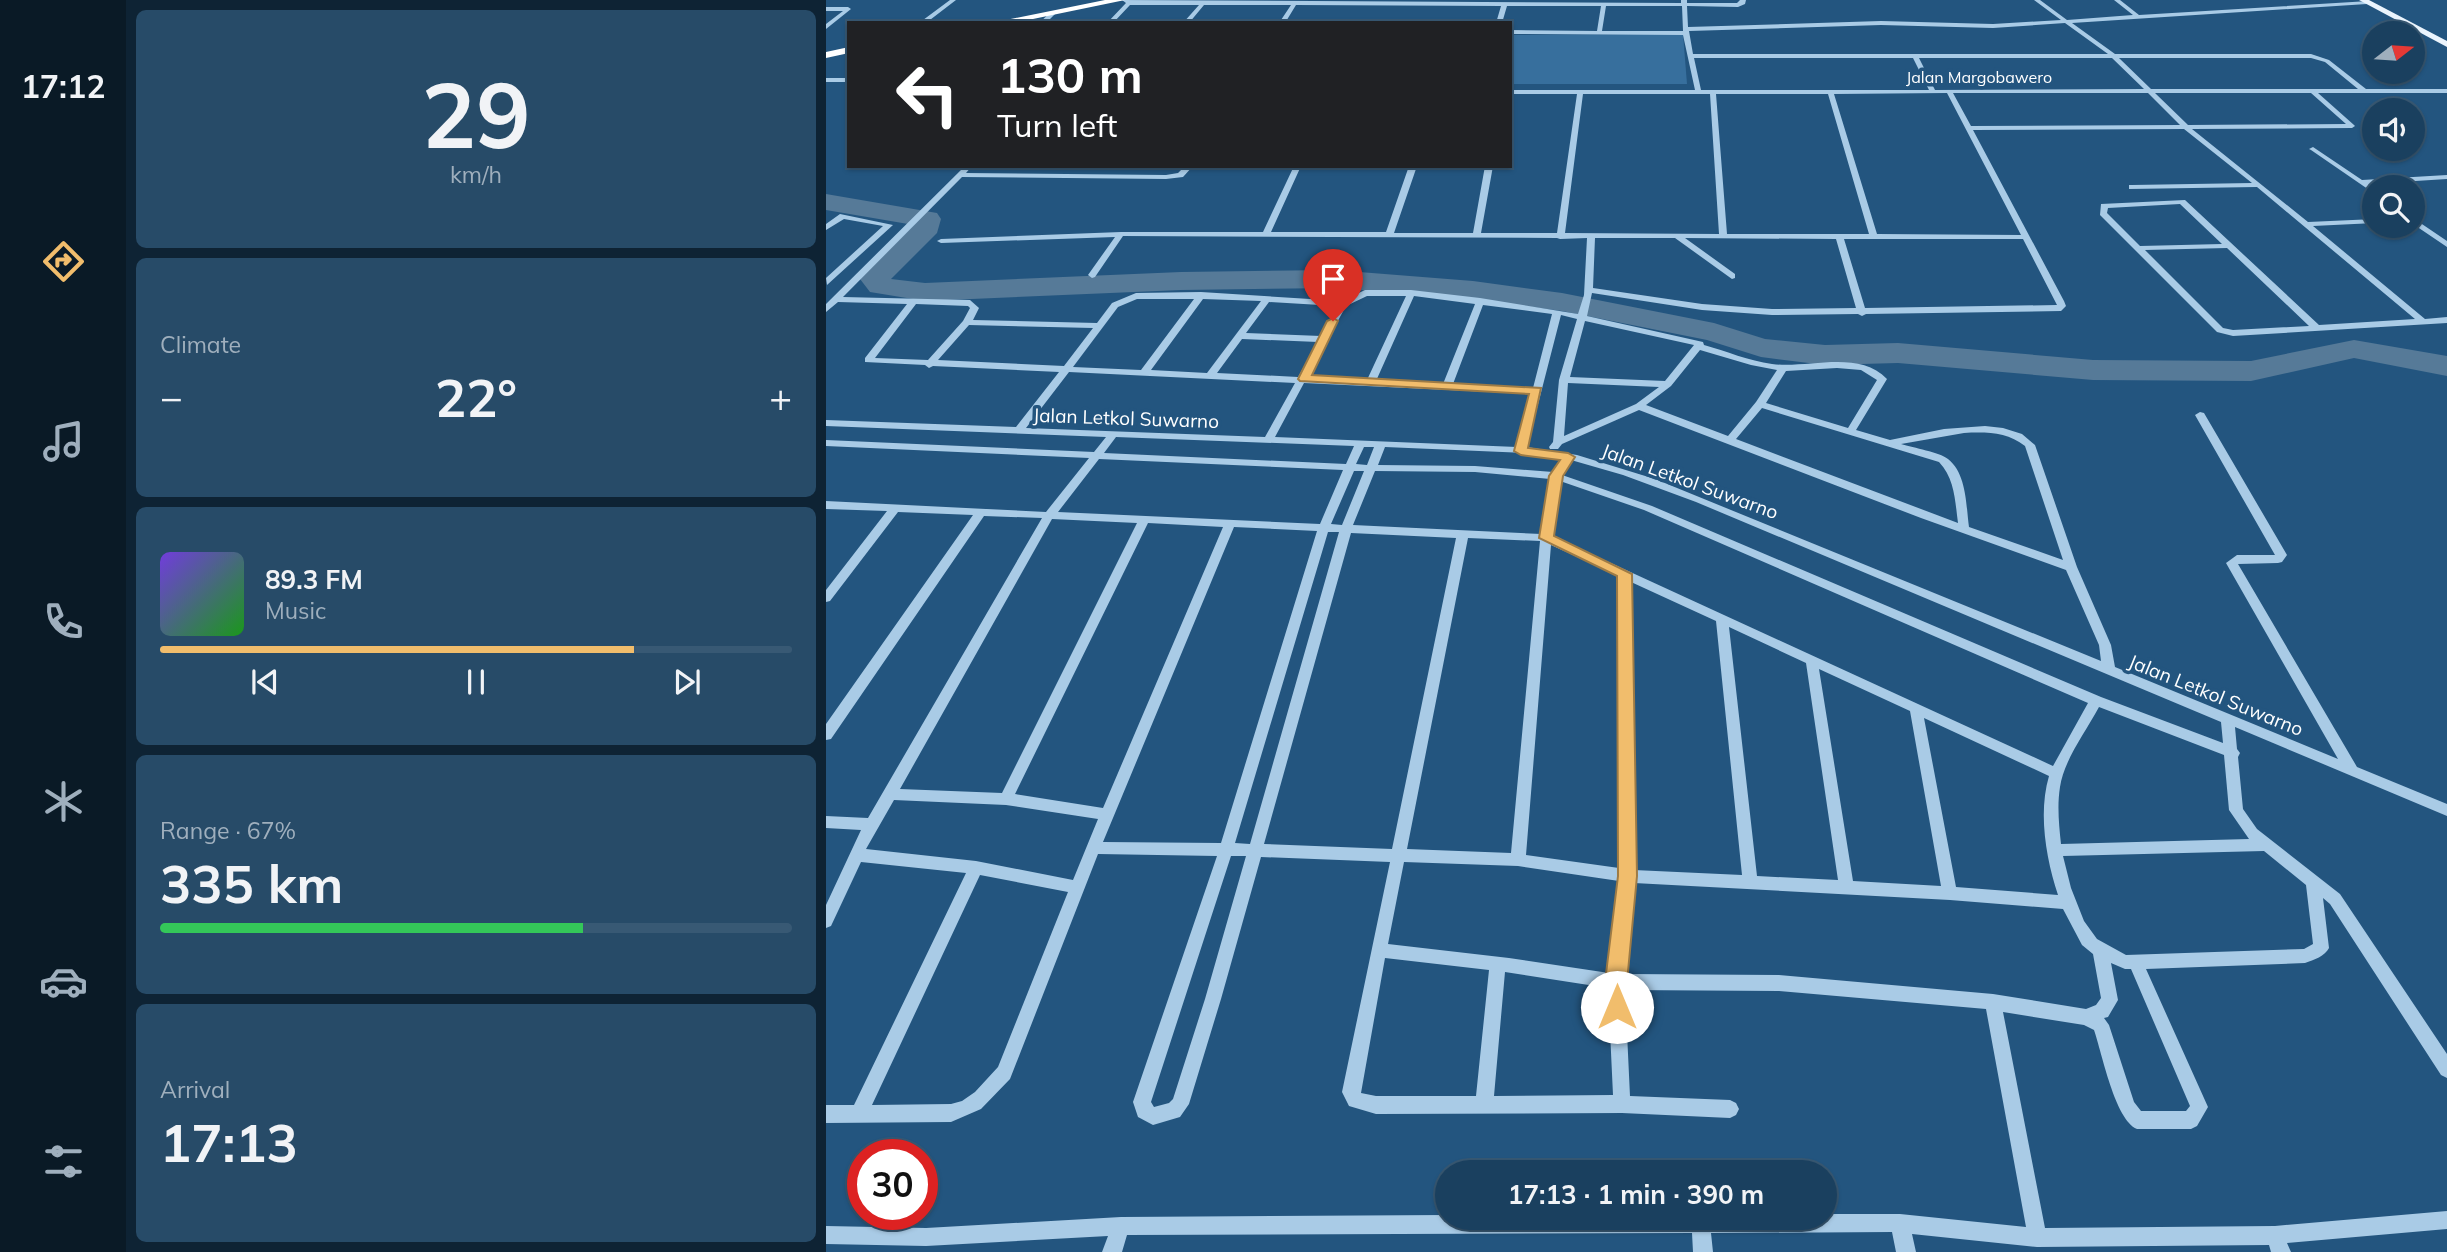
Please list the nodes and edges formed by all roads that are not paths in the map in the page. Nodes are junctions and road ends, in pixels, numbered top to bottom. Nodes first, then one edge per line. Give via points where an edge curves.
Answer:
1 (953, 0) edge
2 (1742, 0) edge
3 (2037, 0) edge
4 (2117, 0) edge
5 (1125, 1) edge
6 (1466, 1) edge
7 (2365, 1) edge
8 (1359, 2) edge
9 (1568, 2) edge
10 (1626, 2) edge
11 (1684, 2) edge
12 (1203, 3) junction
13 (1296, 3) junction
14 (1505, 3) junction
15 (1604, 4) junction
16 (826, 9) edge
17 (1054, 12) junction
18 (2137, 16) junction
19 (925, 21) edge
20 (1007, 21) edge
21 (1044, 21) edge
22 (1111, 21) edge
23 (1188, 21) edge
24 (1283, 21) edge
25 (1500, 21) edge
26 (2064, 22) junction
27 (826, 27) edge
28 (1686, 31) junction
29 (1512, 32) edge
30 (1599, 33) junction
31 (2444, 41) edge
32 (847, 50) edge
33 (826, 55) edge
34 (1915, 55) junction
35 (1692, 56) junction
36 (2114, 56) junction
37 (847, 78) edge
38 (826, 80) edge
39 (2311, 90) junction
40 (2363, 90) junction
41 (1698, 91) junction
42 (1713, 91) junction
43 (1830, 91) junction
44 (1949, 91) junction
45 (2149, 91) junction
46 (2447, 91) edge
47 (1512, 92) edge
48 (1580, 92) junction
49 (1933, 92) junction
50 (2186, 127) junction
51 (1969, 128) junction
52 (2313, 149) dead end
53 (967, 168) edge
54 (1077, 168) edge
55 (1187, 168) edge
56 (1297, 168) edge
57 (1412, 168) edge
58 (1489, 168) edge
59 (961, 175) junction
60 (1071, 176) junction
61 (2447, 177) edge
62 (2361, 182) joint
63 (2257, 185) junction
64 (2132, 187) dead end
65 (826, 212) edge
66 (843, 216) junction
67 (2362, 221) edge
68 (2306, 224) junction
69 (827, 226) edge
70 (2425, 228) edge
71 (1121, 234) junction
72 (1266, 234) junction
73 (1389, 235) junction
74 (1476, 236) junction
75 (1591, 236) junction
76 (1677, 236) junction
77 (1723, 236) junction
78 (1874, 236) junction
79 (1560, 237) junction
80 (1839, 237) junction
81 (2025, 237) junction
82 (942, 241) dead end
83 (2447, 244) edge
84 (2226, 246) junction
85 (2138, 248) junction
86 (1092, 275) dead end
87 (1732, 276) dead end
88 (826, 282) edge
89 (852, 282) junction
90 (1589, 292) junction
91 (1411, 293) junction
92 (1201, 295) junction
93 (836, 299) junction
94 (1266, 300) junction
95 (914, 301) junction
96 (1480, 302) junction
97 (1343, 304) junction
98 (826, 309) edge
99 (1557, 312) junction
100 (1862, 313) junction
101 (1582, 314) junction
102 (2447, 320) edge
103 (967, 322) junction
104 (2424, 322) junction
105 (1100, 326) junction
106 (2316, 327) junction
107 (1240, 336) junction
108 (1322, 338) junction
109 (1701, 347) junction
110 (929, 365) junction
111 (1783, 368) junction
112 (1066, 371) junction
113 (1143, 374) junction
114 (1210, 376) junction
115 (1304, 379) junction
116 (1564, 380) junction
117 (1371, 382) junction
118 (1668, 384) junction
119 (1447, 387) junction
120 (1537, 390) junction
121 (1760, 404) junction
122 (1639, 406) junction
123 (2200, 415) dead end
124 (826, 423) edge
125 (1018, 431) junction
126 (1850, 432) junction
127 (1112, 436) junction
128 (1268, 440) junction
129 (1729, 441) junction
130 (1558, 442) junction
131 (826, 443) edge
132 (1892, 443) junction
133 (1359, 446) junction
134 (1380, 446) junction
135 (1521, 451) junction
136 (1550, 453) junction
137 (1097, 455) junction
138 (1568, 457) junction
139 (1349, 467) junction
140 (1369, 468) junction
141 (1556, 476) junction
142 (826, 505) edge
143 (894, 510) junction
144 (981, 512) junction
145 (1048, 517) junction
146 (1144, 520) junction
147 (1230, 523) junction
148 (1964, 528) junction
149 (1346, 529) junction
150 (1323, 530) junction
151 (1463, 533) junction
152 (1546, 538) junction
153 (2071, 567) junction
154 (1625, 574) junction
155 (826, 598) edge
156 (1722, 621) junction
157 (1812, 663) junction
158 (2109, 670) junction
159 (2096, 701) junction
160 (1916, 709) junction
161 (2227, 718) junction
162 (826, 735) edge
163 (2233, 753) junction
164 (2352, 771) junction
165 (2058, 774) junction
166 (890, 794) junction
167 (1006, 800) junction
168 (2447, 810) edge
169 (1106, 814) junction
170 (826, 822) edge
171 (869, 824) junction
172 (2267, 845) junction
173 (1093, 848) junction
174 (1226, 850) junction
175 (1255, 850) junction
176 (2055, 850) junction
177 (859, 855) junction
178 (1398, 856) junction
179 (1518, 860) junction
180 (976, 868) junction
181 (1628, 876) junction
182 (2313, 882) junction
183 (1750, 883) junction
184 (1846, 886) junction
185 (1076, 887) junction
186 (1950, 893) junction
187 (2068, 904) junction
188 (826, 921) edge
189 (1378, 950) junction
190 (2100, 950) junction
191 (2135, 961) junction
192 (1498, 964) junction
193 (1616, 982) junction
194 (1993, 1002) junction
195 (2085, 1017) junction
196 (2447, 1069) edge
197 (1622, 1104) junction
198 (1484, 1105) junction
199 (1730, 1109) dead end
200 (826, 1114) edge
201 (859, 1114) junction
202 (2447, 1220) edge
203 (1900, 1223) junction
204 (1837, 1224) edge
205 (1435, 1225) edge
206 (1121, 1226) junction
207 (1701, 1230) edge
208 (826, 1235) edge
209 (2037, 1238) junction
210 (2278, 1243) edge
211 (923, 1245) edge
212 (1112, 1252) edge
213 (1703, 1252) edge
214 (1906, 1252) edge

1 - 19 street
2 - 11 street via 1740,4
3 - 26 street
4 - 18 street
5 - 12 street
5 - 17 highway
5 - 22 street
6 - 8 street
6 - 14 street
7 - 18 street
7 - 31 main road
8 - 13 street
9 - 14 street
9 - 15 street
10 - 11 street
10 - 15 street
11 - 28 street
12 - 13 street
12 - 23 street
13 - 24 street
14 - 25 street
15 - 30 street
16 - 27 street via 848,10
17 - 20 highway
17 - 21 street
18 - 26 street
26 - 28 street
26 - 36 street
28 - 30 street
28 - 35 street
29 - 30 street
32 - 33 highway
34 - 35 street
34 - 36 street
34 - 49 street
35 - 41 street
36 - 40 street via 2316,56
36 - 45 street
37 - 38 street
39 - 40 street, Jalan Margobawero
39 - 45 street, Jalan Margobawero
39 - 50 street via 2352,125
40 - 46 street, Jalan Margobawero
41 - 42 street, Jalan Margobawero
41 - 48 street, Jalan Margobawero
42 - 43 street, Jalan Margobawero
42 - 77 street
43 - 49 street, Jalan Margobawero
43 - 78 street
44 - 45 street, Jalan Margobawero
44 - 49 street, Jalan Margobawero
44 - 51 street
45 - 50 street
47 - 48 street, Jalan Margobawero
48 - 79 street
50 - 51 street
50 - 63 street
51 - 81 street
52 - 62 street
53 - 59 street
54 - 60 street
55 - 60 street via 1178,176
56 - 72 street
57 - 73 street
58 - 74 street
59 - 60 street
59 - 89 street
61 - 62 street
63 - 64 street
63 - 68 street
65 - 66 street
66 - 69 street
66 - 88 street via 889,226
67 - 68 street
68 - 104 street
70 - 83 street
71 - 72 street
71 - 82 street
71 - 86 street
72 - 73 street
73 - 74 street
74 - 79 street
75 - 76 street
75 - 79 street
75 - 90 street
76 - 77 street
76 - 87 street
77 - 80 street
78 - 80 street
78 - 81 street
80 - 100 street
81 - 100 street via 2060,301 2059,309
84 - 85 street
84 - 85 street via 2182,202 2104,206 2103,213
84 - 106 street
85 - 106 street via 2220,330
88 - 89 street
89 - 93 street
90 - 100 street via 1727,310
90 - 101 street
91 - 96 street
91 - 97 street via 1365,293
91 - 117 street
92 - 94 street
92 - 105 street via 1127,298 1115,305
92 - 113 street
93 - 95 street
93 - 98 street
94 - 97 street
94 - 107 street
95 - 103 street via 970,303 975,309
95 - 110 street via 868,360
96 - 99 street
96 - 119 street
97 - 108 street
99 - 101 street
99 - 120 street
101 - 109 street via 1690,340
101 - 116 street
102 - 104 street
103 - 105 street
103 - 110 street
104 - 106 street
105 - 112 street
107 - 108 street
107 - 114 street
108 - 115 street
109 - 111 street
109 - 118 street
110 - 112 street
111 - 121 street
111 - 126 street via 1840,366 1879,375 1882,379
112 - 113 street
112 - 125 street
113 - 114 street
114 - 115 street
115 - 117 street
115 - 128 street
116 - 118 street
116 - 130 street
117 - 119 street
118 - 122 street
119 - 120 street
120 - 135 street
121 - 126 street
121 - 129 street
122 - 129 street
122 - 130 street
123 - 164 street via 2281,555 2278,559 2237,559 2232,564
124 - 125 street, Jalan Letkol Suwarno
125 - 127 street, Jalan Letkol Suwarno
126 - 132 street
127 - 128 street, Jalan Letkol Suwarno
127 - 137 street
128 - 133 street, Jalan Letkol Suwarno
129 - 148 street
130 - 136 street
131 - 137 street
132 - 148 street via 1931,454 1952,467
132 - 153 street via 1938,432 1991,430 2024,437
133 - 134 street, Jalan Letkol Suwarno
133 - 139 street
134 - 135 street, Jalan Letkol Suwarno
134 - 140 street
135 - 136 street, Jalan Letkol Suwarno
136 - 138 street, Jalan Letkol Suwarno
137 - 139 street
137 - 145 street
138 - 141 street
138 - 158 street, Jalan Letkol Suwarno via 1678,491
139 - 140 street
139 - 150 street
140 - 141 street via 1475,469
140 - 149 street
141 - 152 street
141 - 159 street via 1648,508
142 - 143 street
143 - 144 street
143 - 155 street
144 - 145 street
144 - 162 street
145 - 146 street
145 - 166 street
146 - 147 street
146 - 167 street
147 - 150 street
147 - 169 street
148 - 153 street
149 - 150 street
149 - 151 street
149 - 175 street
150 - 174 street
151 - 152 street
151 - 178 street
152 - 154 street
152 - 179 street
153 - 158 street via 2105,645
154 - 156 street
154 - 181 street
156 - 157 street
156 - 183 street
157 - 160 street
157 - 184 street
158 - 161 street, Jalan Letkol Suwarno
159 - 163 street
159 - 165 street
160 - 165 street
160 - 186 street
161 - 163 street
161 - 164 street, Jalan Letkol Suwarno
163 - 172 street via 2236,810
164 - 168 street, Jalan Letkol Suwarno
165 - 176 street via 2053,786
166 - 167 street
166 - 171 street
167 - 169 street
169 - 173 street
170 - 171 street
171 - 177 street
172 - 176 street
172 - 182 street
173 - 174 street
173 - 185 street
174 - 175 street
174 - 175 street via 1142,1102 1144,1111 1153,1116 1174,1111 1180,1104
175 - 178 street
176 - 187 street
177 - 180 street
177 - 188 street
178 - 179 street
178 - 189 street
179 - 181 street
180 - 185 street
180 - 201 street
181 - 183 street
181 - 193 street
182 - 191 street via 2321,948 2305,956
182 - 196 street via 2344,910
183 - 184 street
184 - 186 street
185 - 201 street via 1004,1073 983,1098 966,1110 951,1113
186 - 187 street
187 - 190 street via 2088,939
189 - 192 street
189 - 198 street via 1352,1084 1354,1100 1376,1105
190 - 191 street via 2125,962
190 - 195 street via 2110,1000 2102,1011
191 - 195 street via 2199,1107 2191,1120 2137,1120 2127,1107 2101,1024
192 - 193 street
192 - 198 street
193 - 194 street via 1779,983
193 - 197 street
194 - 195 street
194 - 209 street
197 - 198 street
197 - 199 street
200 - 201 street
202 - 210 street
203 - 204 street
203 - 209 street
203 - 214 street
205 - 206 street
206 - 211 street
206 - 212 street
207 - 213 street
208 - 211 street
209 - 210 street

